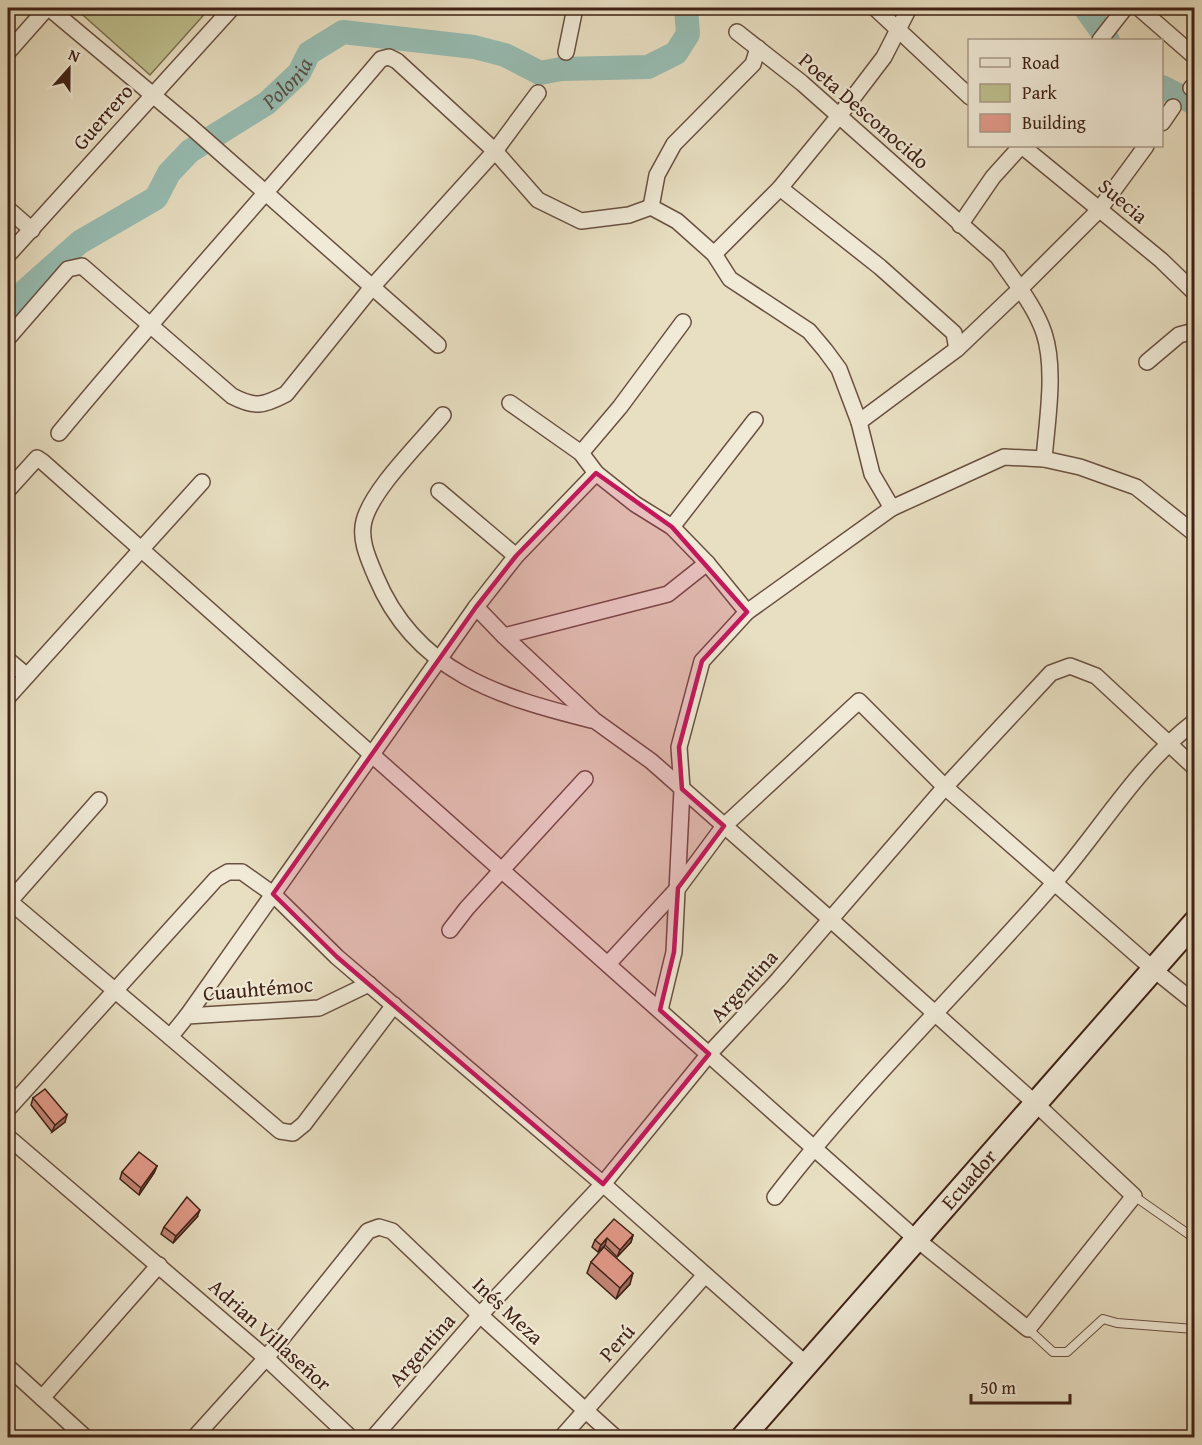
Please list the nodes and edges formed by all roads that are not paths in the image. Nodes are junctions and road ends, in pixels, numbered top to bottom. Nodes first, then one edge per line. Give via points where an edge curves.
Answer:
1 (48, 8) edge
2 (232, 8) edge
3 (575, 8) edge
4 (875, 8) edge
5 (909, 8) edge
6 (1125, 8) edge
7 (1139, 8) edge
8 (897, 29) junction
9 (737, 32) dead end
10 (1101, 39) edge
11 (758, 48) junction
12 (8, 52) edge
13 (566, 52) dead end
14 (1194, 56) edge
15 (538, 93) dead end
16 (151, 94) junction
17 (968, 96) edge
18 (1173, 107) dead end
19 (839, 116) junction
20 (1163, 120) edge
21 (1021, 147) edge
22 (1023, 147) edge
23 (1145, 147) edge
24 (495, 151) junction
25 (780, 188) junction
26 (267, 194) junction
27 (651, 207) junction
28 (8, 209) edge
29 (1099, 210) junction
30 (960, 225) junction
31 (32, 230) junction
32 (714, 254) junction
33 (8, 255) edge
34 (373, 286) junction
35 (1020, 289) junction
36 (1194, 292) edge
37 (683, 322) dead end
38 (148, 325) junction
39 (1194, 331) edge
40 (8, 338) edge
41 (438, 345) dead end
42 (957, 349) junction
43 (1147, 362) dead end
44 (510, 403) dead end
45 (443, 415) dead end
46 (755, 420) dead end
47 (859, 422) junction
48 (59, 433) dead end
49 (581, 453) junction
50 (1044, 459) junction
51 (596, 473) junction
52 (202, 482) dead end
53 (8, 490) edge
54 (439, 491) dead end
55 (892, 508) junction
56 (672, 526) junction
57 (1194, 533) edge
58 (141, 549) junction
59 (516, 556) junction
60 (707, 562) junction
61 (476, 607) junction
62 (747, 612) junction
63 (504, 636) junction
64 (8, 660) edge
65 (439, 662) junction
66 (27, 676) junction
67 (8, 697) edge
68 (594, 720) junction
69 (1194, 722) edge
70 (1168, 742) junction
71 (372, 754) junction
72 (1194, 767) edge
73 (585, 779) dead end
74 (945, 787) junction
75 (682, 789) junction
76 (99, 800) dead end
77 (724, 826) junction
78 (503, 871) junction
79 (1055, 882) junction
80 (678, 888) junction
81 (273, 894) junction
82 (8, 902) edge
83 (830, 919) junction
84 (1194, 923) edge
85 (450, 930) dead end
86 (608, 964) junction
87 (1153, 969) junction
88 (369, 984) junction
89 (114, 992) junction
90 (1194, 1002) edge
91 (394, 1005) junction
92 (660, 1010) junction
93 (934, 1015) junction
94 (187, 1016) junction
95 (170, 1037) junction
96 (710, 1054) junction
97 (1036, 1104) junction
98 (8, 1109) edge
99 (8, 1137) edge
100 (813, 1147) junction
101 (603, 1184) junction
102 (1134, 1196) junction
103 (775, 1197) dead end
104 (915, 1238) junction
105 (1194, 1238) edge
106 (159, 1265) junction
107 (705, 1275) junction
108 (480, 1315) junction
109 (1028, 1329) junction
110 (1194, 1329) edge
111 (266, 1358) junction
112 (806, 1364) junction
113 (8, 1367) edge
114 (42, 1398) junction
115 (585, 1410) junction
116 (86, 1437) edge
117 (194, 1437) edge
118 (351, 1437) edge
119 (373, 1437) edge
120 (561, 1437) edge
121 (616, 1437) edge
122 (742, 1437) edge

1 - 12 street
1 - 16 street
2 - 16 street, Guerrero
3 - 13 street
4 - 8 street
5 - 8 street
6 - 10 street
7 - 14 street
8 - 17 street
8 - 19 street via 884,57
9 - 11 street, Poeta Desconocido
11 - 19 street, Poeta Desconocido
11 - 27 street via 753,64 674,144 657,175
15 - 24 street
16 - 26 street
16 - 31 street, Guerrero
18 - 20 street
19 - 25 street
19 - 30 street, Poeta Desconocido
21 - 30 street via 993,177
22 - 29 street, Suecia
23 - 29 street
24 - 26 street via 389,57 381,59
24 - 27 street via 538,200 581,221 629,215
24 - 34 street
25 - 32 street
25 - 42 street via 880,267 954,333
26 - 34 street
26 - 38 street
27 - 32 street via 677,221
28 - 31 street
29 - 35 street
29 - 36 street, Suecia
30 - 35 street, Poeta Desconocido via 998,257
31 - 33 street, Guerrero
32 - 47 street via 730,279 814,337 839,369
34 - 38 street via 286,394 266,404 249,404 232,396
34 - 41 street
35 - 42 street
35 - 50 street, Poeta Desconocido via 1044,334 1050,379
37 - 49 street
38 - 40 street via 82,266 75,266 68,268
38 - 48 street
39 - 43 street via 1179,335
42 - 47 street
44 - 49 street
45 - 65 street via 374,497 363,522 363,546 382,592 400,622
46 - 56 street
47 - 55 street via 872,474
49 - 51 street
50 - 55 street via 1004,456
50 - 57 street via 1080,467 1137,488
51 - 56 street via 635,504
51 - 59 street
52 - 58 street
53 - 58 street via 37,458
54 - 59 street
55 - 62 street
56 - 60 street
58 - 66 street
58 - 71 street
59 - 61 street
60 - 62 street
60 - 63 street via 668,594
61 - 63 street
61 - 65 street
62 - 75 street via 702,661 679,747
63 - 68 street
64 - 66 street
65 - 68 street via 519,701
65 - 71 street
66 - 67 street
68 - 75 street
69 - 70 street
70 - 72 street, Argentina
70 - 74 street, Argentina via 1096,676 1070,666 1051,673
70 - 79 street
71 - 78 street
71 - 81 street
73 - 78 street
74 - 77 street via 859,700
74 - 79 street
74 - 83 street, Argentina
75 - 77 street
75 - 80 street
76 - 82 street
77 - 80 street
77 - 83 street
78 - 85 street
78 - 86 street
79 - 87 street
79 - 93 street
80 - 86 street
80 - 92 street via 674,952
81 - 88 street
81 - 89 street via 242,872 228,872 216,879
81 - 94 street
82 - 89 street
83 - 93 street
83 - 96 street, Argentina
84 - 87 street, Ecuador
86 - 92 street
87 - 90 street
87 - 97 street, Ecuador
88 - 91 street
88 - 94 street, Cuauhtémoc via 320,1008
89 - 95 street
89 - 98 street
91 - 95 street via 304,1124 293,1132 280,1131
91 - 101 street
92 - 96 street
93 - 97 street
93 - 100 street
94 - 95 street, Cuauhtémoc
96 - 100 street
96 - 101 street, Argentina
97 - 102 street
97 - 104 street, Ecuador
99 - 106 street, Adrian Villaseñor
100 - 103 street
100 - 104 street
101 - 107 street
101 - 108 street, Argentina
102 - 105 lane
102 - 109 street
104 - 109 street
104 - 112 street, Ecuador
106 - 111 street, Adrian Villaseñor
106 - 114 street
107 - 112 street
107 - 115 street, Perú
108 - 111 street, Inés Meza via 392,1231 379,1227 368,1231
108 - 115 street, Inés Meza
108 - 119 street, Argentina
109 - 110 lane via 1053,1352 1067,1352 1103,1319
111 - 117 street
111 - 118 street, Adrian Villaseñor
112 - 122 street, Ecuador
113 - 114 street
114 - 116 street
115 - 120 street, Perú
115 - 121 street, Inés Meza

